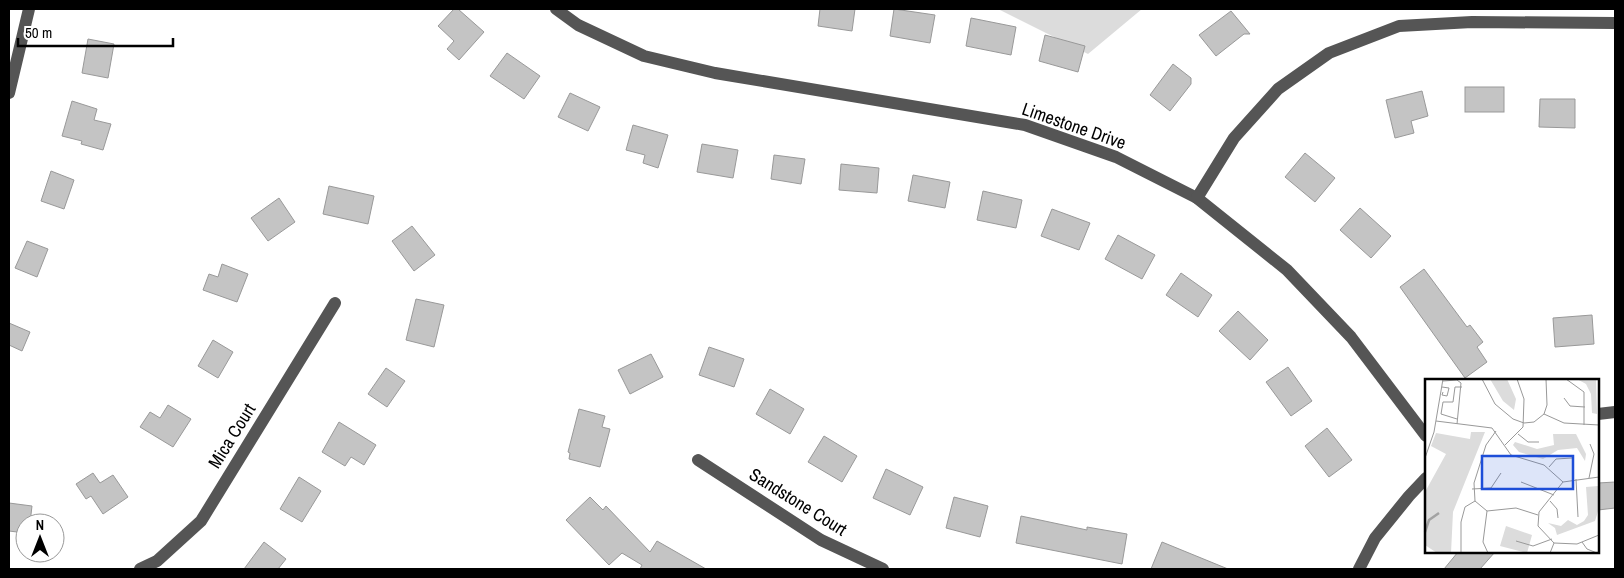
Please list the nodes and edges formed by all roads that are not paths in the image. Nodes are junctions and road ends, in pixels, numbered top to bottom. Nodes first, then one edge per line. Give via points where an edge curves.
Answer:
1 (29, 9) edge
2 (556, 9) edge
3 (1615, 23) edge
4 (9, 93) edge
5 (1197, 198) junction
6 (335, 303) dead end
7 (1615, 412) edge
8 (1599, 414) edge
9 (1425, 435) edge
10 (698, 460) dead end
11 (1425, 479) edge
12 (140, 569) edge
13 (883, 569) edge
14 (1359, 569) edge

1 - 4 street
2 - 5 street, Limestone Drive via 578,25 644,56 715,73 1025,125 1116,156
3 - 5 street via 1472,22 1399,26 1329,53 1278,89 1234,138
5 - 9 street, Limestone Drive via 1294,276 1351,337
6 - 12 street, Mica Court via 201,520 157,560
7 - 8 street
10 - 13 street, Sandstone Court via 822,540
11 - 14 street via 1375,538

